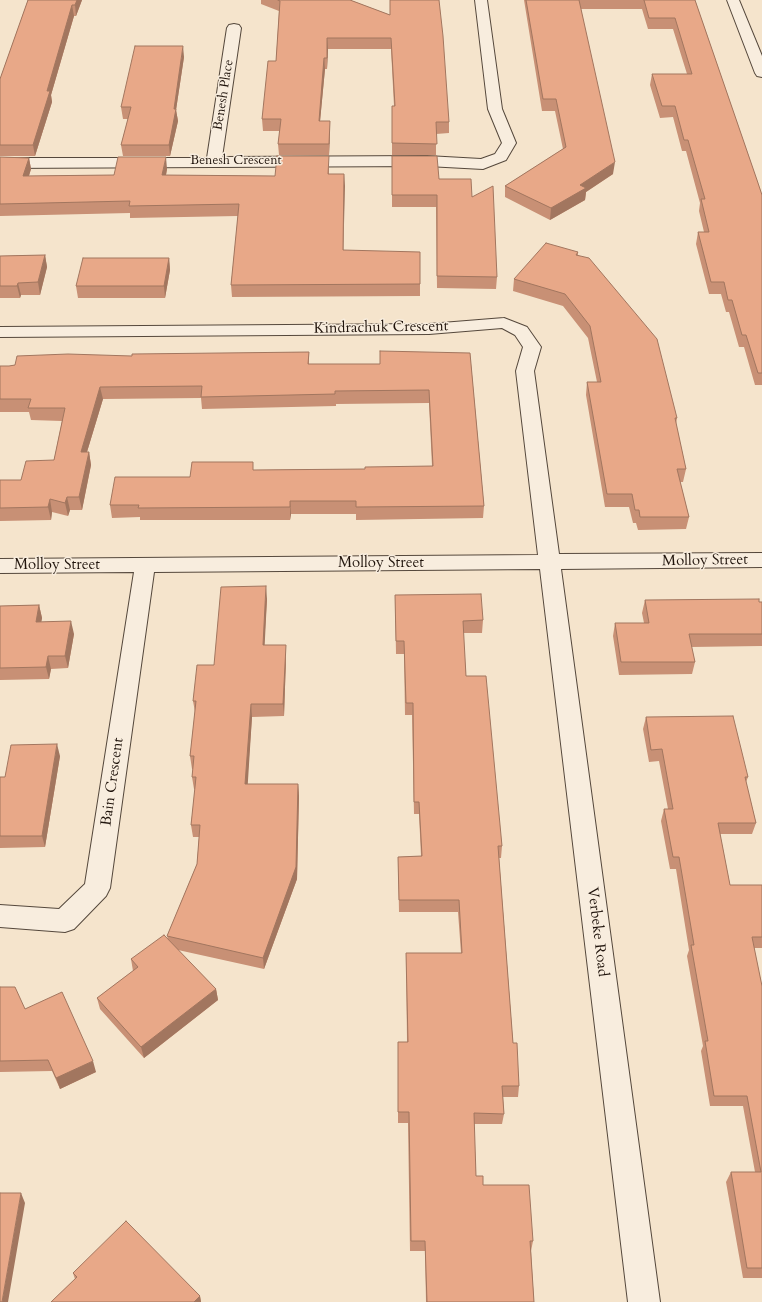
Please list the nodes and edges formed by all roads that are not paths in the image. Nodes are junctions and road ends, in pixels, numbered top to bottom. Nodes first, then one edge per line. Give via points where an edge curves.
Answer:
1 (481, 0) edge
2 (733, 0) edge
3 (234, 28) dead end
4 (762, 73) edge
5 (214, 161) junction
6 (0, 164) edge
7 (0, 332) edge
8 (762, 560) edge
9 (549, 563) junction
10 (145, 565) junction
11 (0, 566) edge
12 (0, 916) edge
13 (644, 1302) edge

1 - 5 street, Benesh Crescent via 495,109 509,143 501,157 483,164 427,161
2 - 4 street
3 - 5 street, Benesh Place
5 - 6 street, Benesh Crescent
7 - 9 street, Kindrachuk Crescent via 429,329 504,323 521,331 532,347 525,371
8 - 9 street, Molloy Street
9 - 10 street, Molloy Street
9 - 13 street, Verbeke Road
10 - 11 street, Molloy Street
10 - 12 street, Bain Crescent via 97,888 65,921

